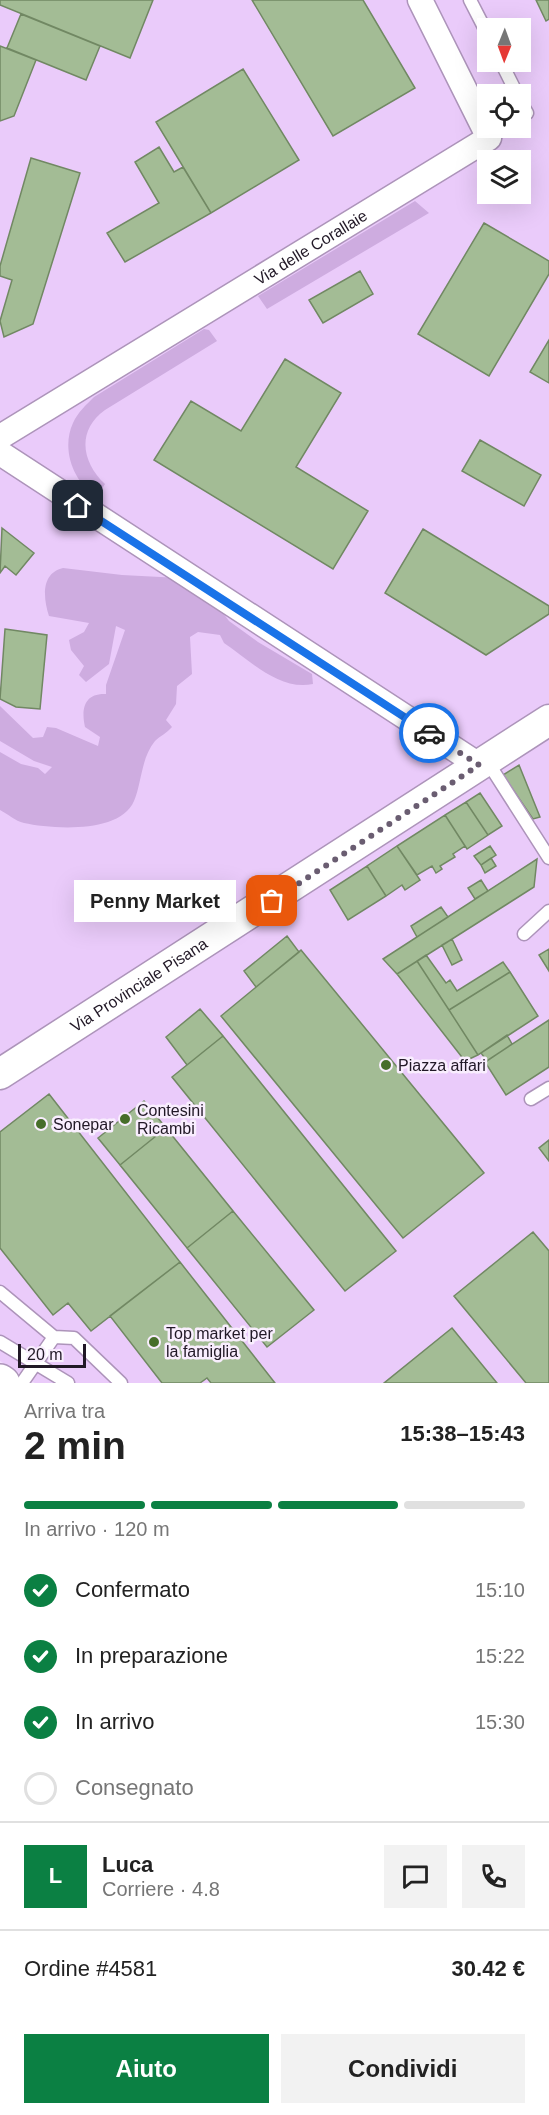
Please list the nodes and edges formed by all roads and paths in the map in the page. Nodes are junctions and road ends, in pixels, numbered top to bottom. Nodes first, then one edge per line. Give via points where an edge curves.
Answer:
1 (420, 0) edge
2 (470, 0) edge
3 (479, 18) edge
4 (477, 98) edge
5 (489, 138) edge
6 (0, 437) edge
7 (0, 453) edge
8 (549, 720) edge
9 (483, 763) junction
10 (549, 858) edge
11 (549, 911) edge
12 (524, 934) dead end
13 (0, 1074) edge
14 (549, 1088) edge
15 (531, 1099) dead end
16 (0, 1292) edge
17 (54, 1337) junction
18 (0, 1342) edge
19 (35, 1363) junction
20 (22, 1383) edge
21 (68, 1383) edge
22 (121, 1383) edge

1 - 4 street, Via delle Corallaie
2 - 3 lane
5 - 6 street, Via delle Corallaie
7 - 9 street
8 - 9 street, Via Provinciale Pisana
9 - 10 lane
9 - 13 street, Via Provinciale Pisana
11 - 12 lane
14 - 15 lane
16 - 17 lane
17 - 19 lane
17 - 22 lane via 74,1338
18 - 19 lane
19 - 20 lane
19 - 21 lane

